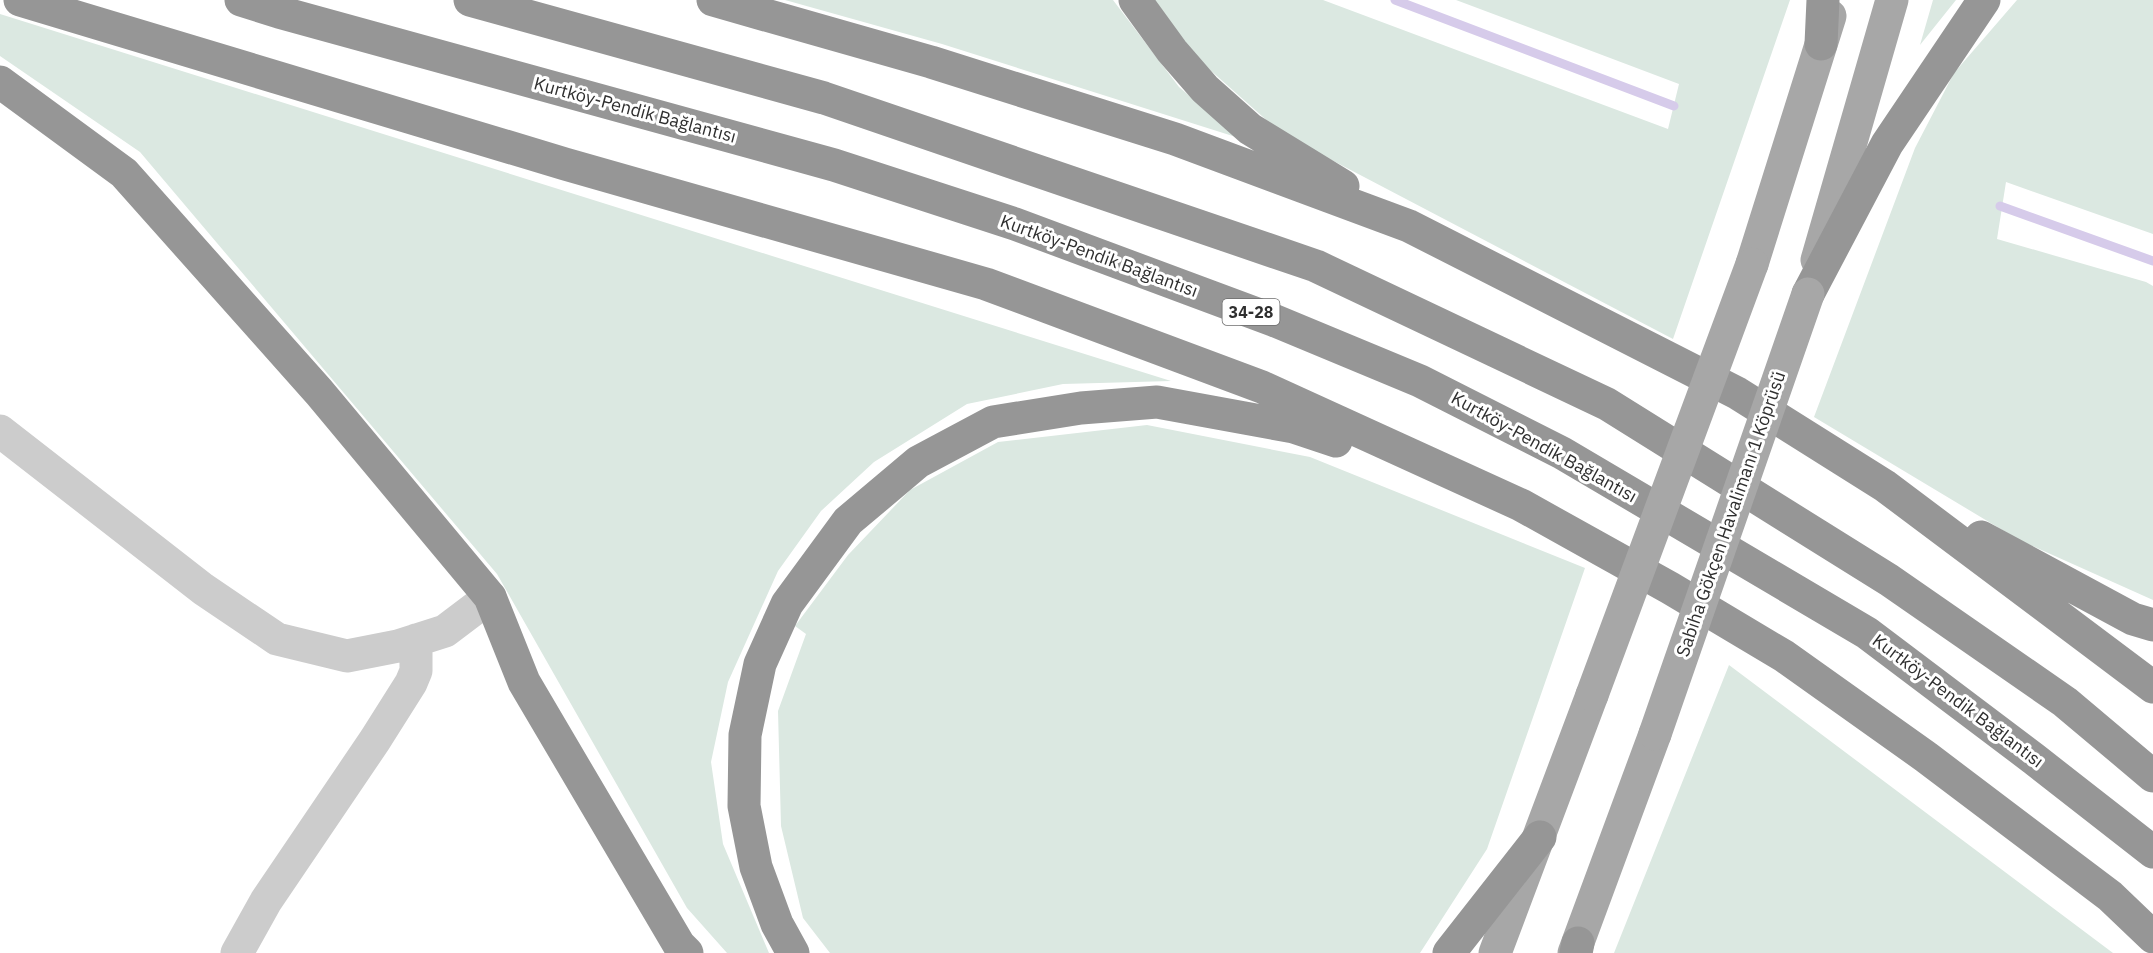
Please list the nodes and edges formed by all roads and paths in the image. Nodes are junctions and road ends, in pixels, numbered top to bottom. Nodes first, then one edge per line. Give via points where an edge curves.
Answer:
1 (20, 0) edge
2 (241, 0) edge
3 (470, 0) edge
4 (713, 0) edge
5 (1135, 0) edge
6 (1823, 0) edge
7 (1835, 0) edge
8 (1892, 0) edge
9 (1984, 0) edge
10 (1821, 44) junction
11 (0, 82) edge
12 (1409, 226) junction
13 (1808, 294) junction
14 (0, 431) edge
15 (1885, 486) junction
16 (1521, 505) junction
17 (490, 597) junction
18 (2153, 625) edge
19 (416, 640) junction
20 (2153, 687) edge
21 (2153, 776) edge
22 (1540, 837) junction
23 (2153, 852) edge
24 (2110, 896) junction
25 (2153, 937) edge
26 (1576, 950) edge
27 (237, 953) edge
28 (687, 953) edge
29 (793, 953) edge
30 (1449, 953) edge
31 (1496, 953) edge
32 (2148, 953) edge

1 - 16 highway via 565,164 986,284 1262,387
2 - 23 highway, Kurtköy-Pendik Bağlantısı / 34-28 via 834,165 1027,228 1273,320 1420,381 1562,453 1867,633
3 - 21 highway via 824,98 1326,271 1607,404 1889,580 2066,702
4 - 12 highway via 1175,139
5 - 12 highway via 1205,89 1250,129
6 - 10 highway
7 - 10 main road
8 - 13 main road, Sabiha Gökçen Havalimanı 1 Köprüsü
9 - 13 highway via 1887,144
10 - 22 main road, bridge via 1752,264
11 - 17 highway via 124,173 319,392
12 - 15 highway via 1737,393
13 - 26 main road, Sabiha Gökçen Havalimanı 1 Köprüsü, bridge
14 - 19 lane via 203,589 277,639 347,656
15 - 18 highway via 2133,619
15 - 20 highway
16 - 24 highway via 1785,656
16 - 29 highway via 1294,427 1157,402 1081,408 993,422 918,462 848,521 787,603 760,664 745,735 744,806 756,867 777,924
17 - 19 lane via 445,631
17 - 28 highway via 524,682
19 - 27 lane via 416,671 411,683 266,901
22 - 30 highway
22 - 31 main road
24 - 25 highway
24 - 32 highway

